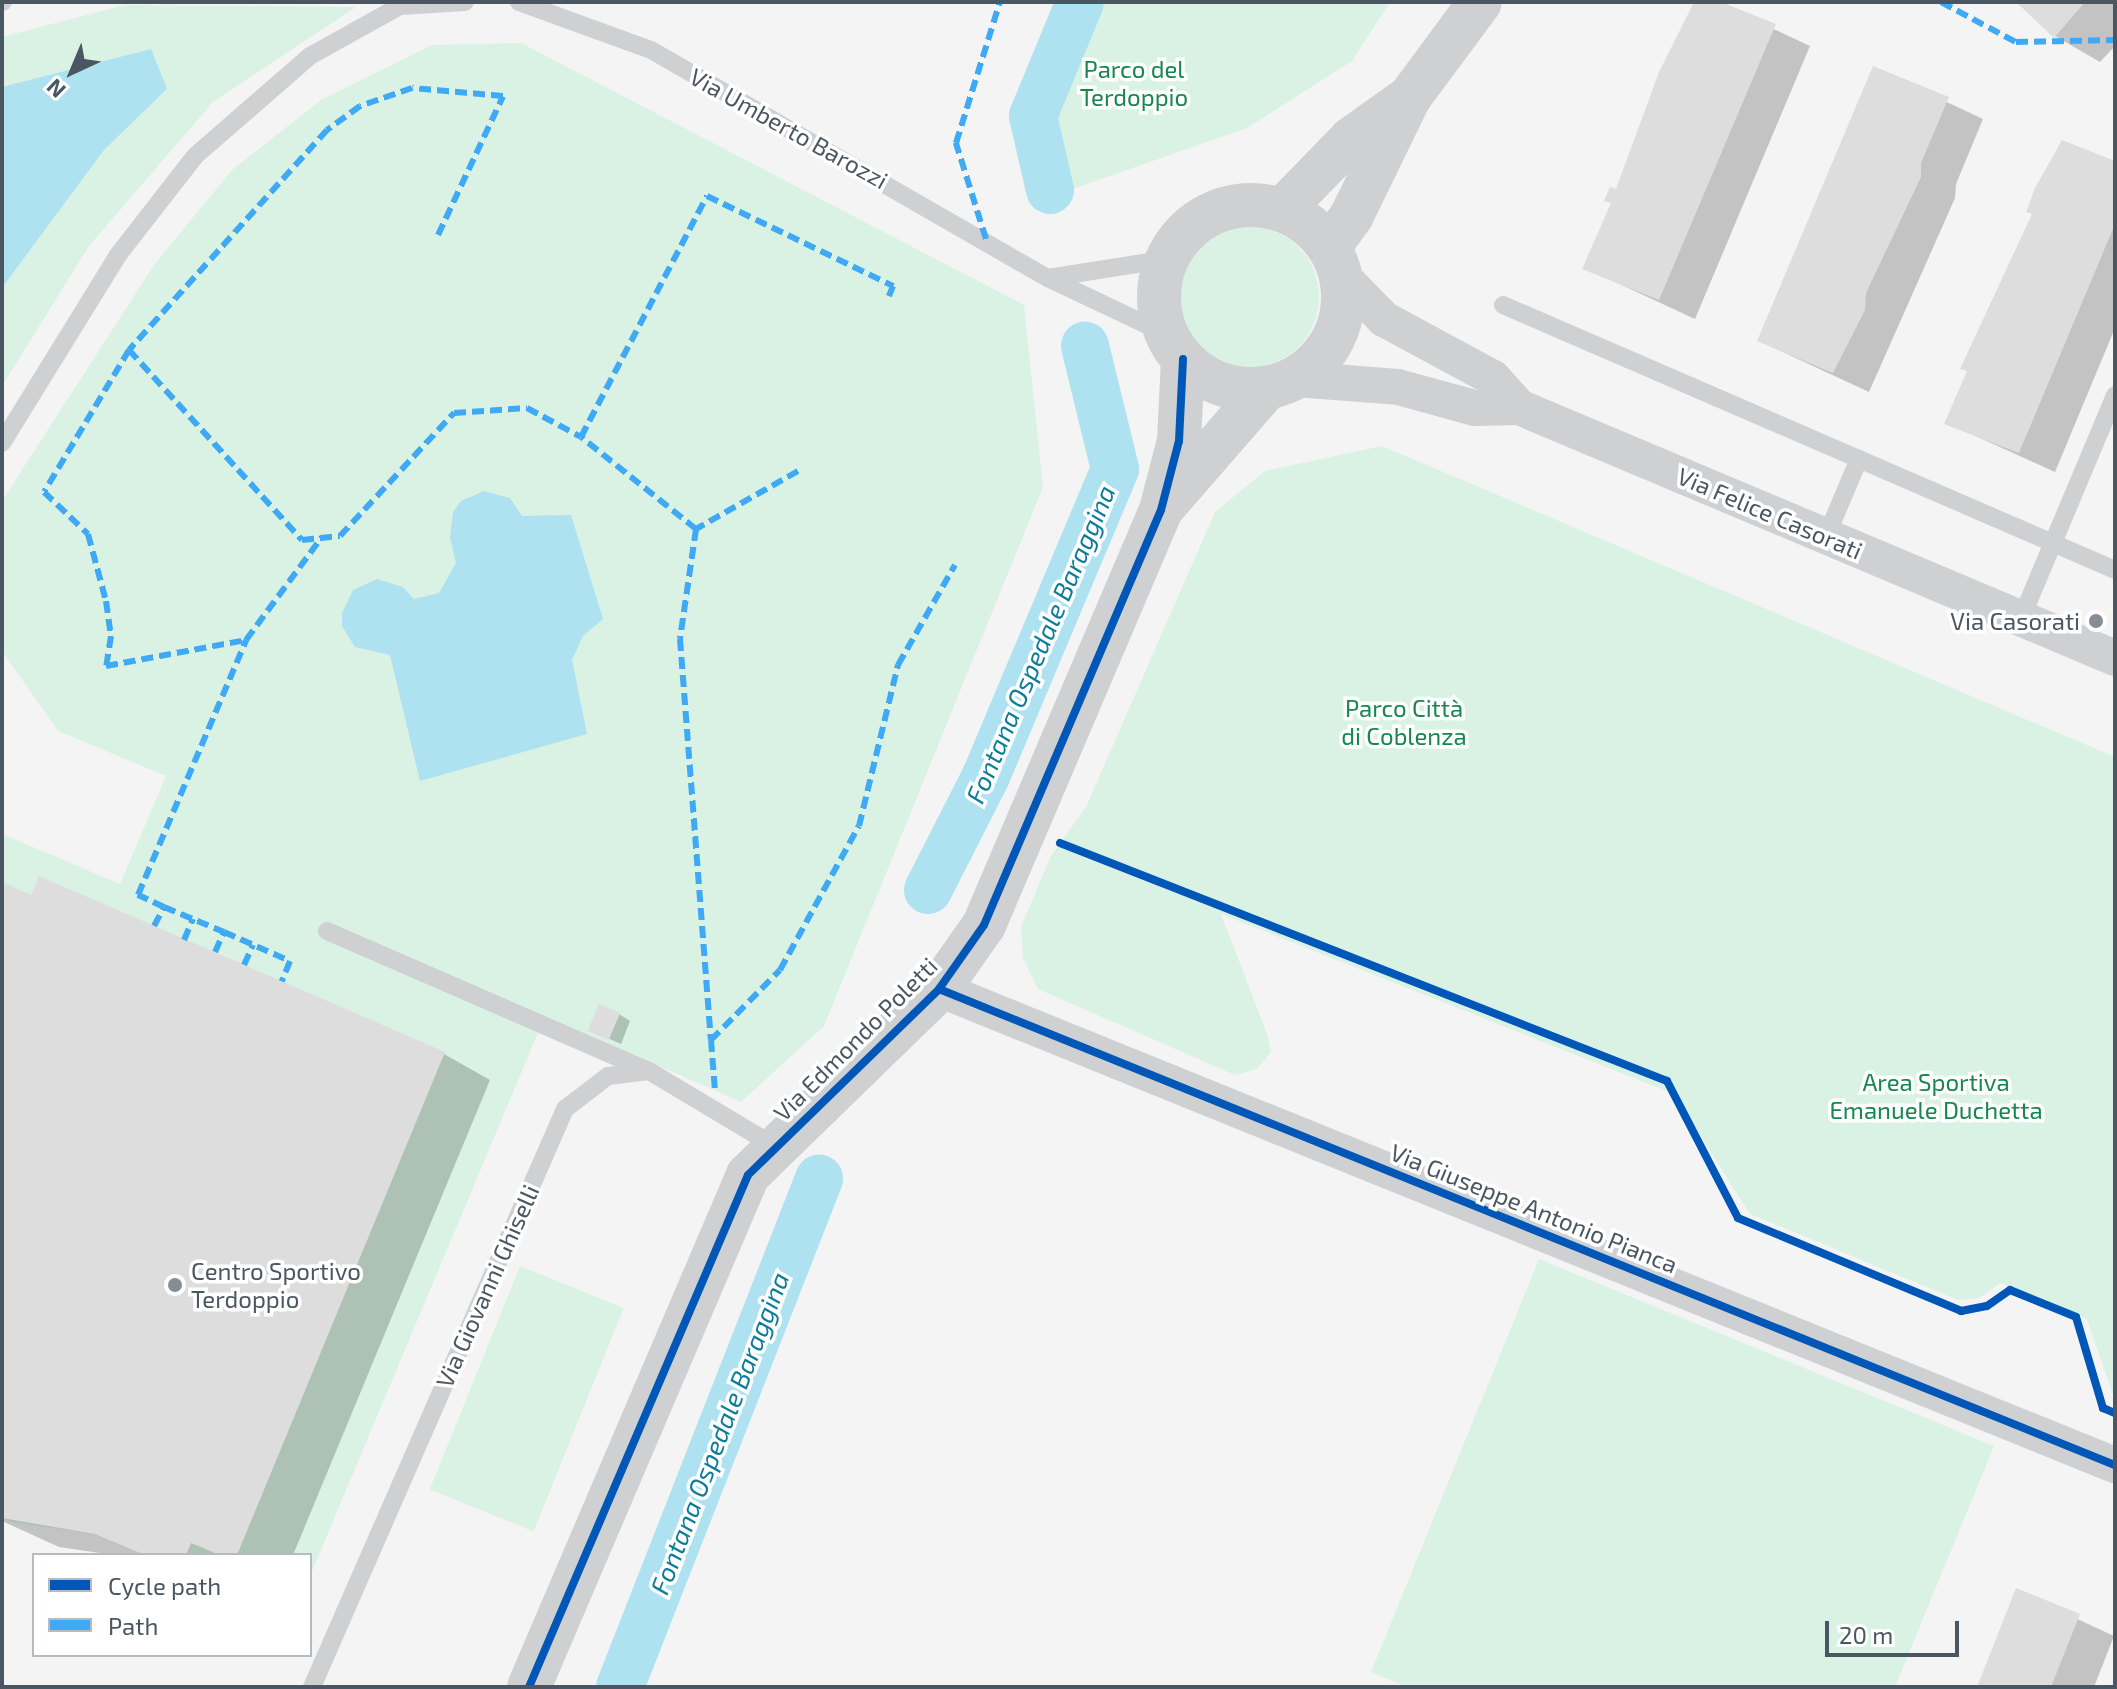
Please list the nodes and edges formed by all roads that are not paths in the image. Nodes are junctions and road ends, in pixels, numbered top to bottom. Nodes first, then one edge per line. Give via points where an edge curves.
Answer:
1 (465, 2) edge
2 (519, 2) edge
3 (1480, 2) edge
4 (1409, 98) junction
5 (1282, 210) junction
6 (1168, 259) junction
7 (1335, 261) junction
8 (1048, 278) junction
9 (1503, 305) dead end
10 (1175, 347) junction
11 (1281, 384) junction
12 (2115, 395) edge
13 (1519, 407) junction
14 (2, 443) edge
15 (1859, 459) junction
16 (1161, 510) junction
17 (1826, 537) junction
18 (2053, 543) junction
19 (2115, 570) edge
20 (2021, 619) junction
21 (2115, 658) edge
22 (327, 931) dead end
23 (939, 989) junction
24 (649, 1071) junction
25 (776, 1147) junction
26 (2115, 1465) edge
27 (312, 1687) edge
28 (529, 1687) edge

1 - 14 lane via 400,6 310,56 195,156 118,255
2 - 8 lane, Via Umberto Barozzi via 651,50
3 - 4 street
4 - 5 street via 1351,139
4 - 7 street
5 - 6 street via 1252,205 1222,209 1195,224
5 - 7 street via 1309,225
6 - 8 lane
6 - 10 street via 1159,304
7 - 11 street via 1343,306 1336,335 1319,360
7 - 13 street via 1384,319 1493,378
8 - 10 lane, Via Umberto Barozzi
9 - 15 lane
10 - 11 street via 1207,378 1236,388
10 - 16 street, Via Edmondo Poletti via 1179,441
11 - 13 street via 1398,387 1475,408
11 - 16 street, Via Edmondo Poletti
12 - 18 lane
13 - 17 street, Via Felice Casorati
15 - 17 lane
15 - 18 lane
16 - 23 street, Via Edmondo Poletti via 984,925
17 - 20 street, Via Felice Casorati
18 - 19 lane
18 - 20 lane
20 - 21 street, Via Felice Casorati
22 - 24 lane
23 - 25 street, Via Edmondo Poletti
23 - 26 street, Via Giuseppe Antonio Pianca
24 - 25 lane
24 - 27 lane, Via Giovanni Ghiselli via 608,1076 565,1109
25 - 28 street, Via Edmondo Poletti via 748,1175

